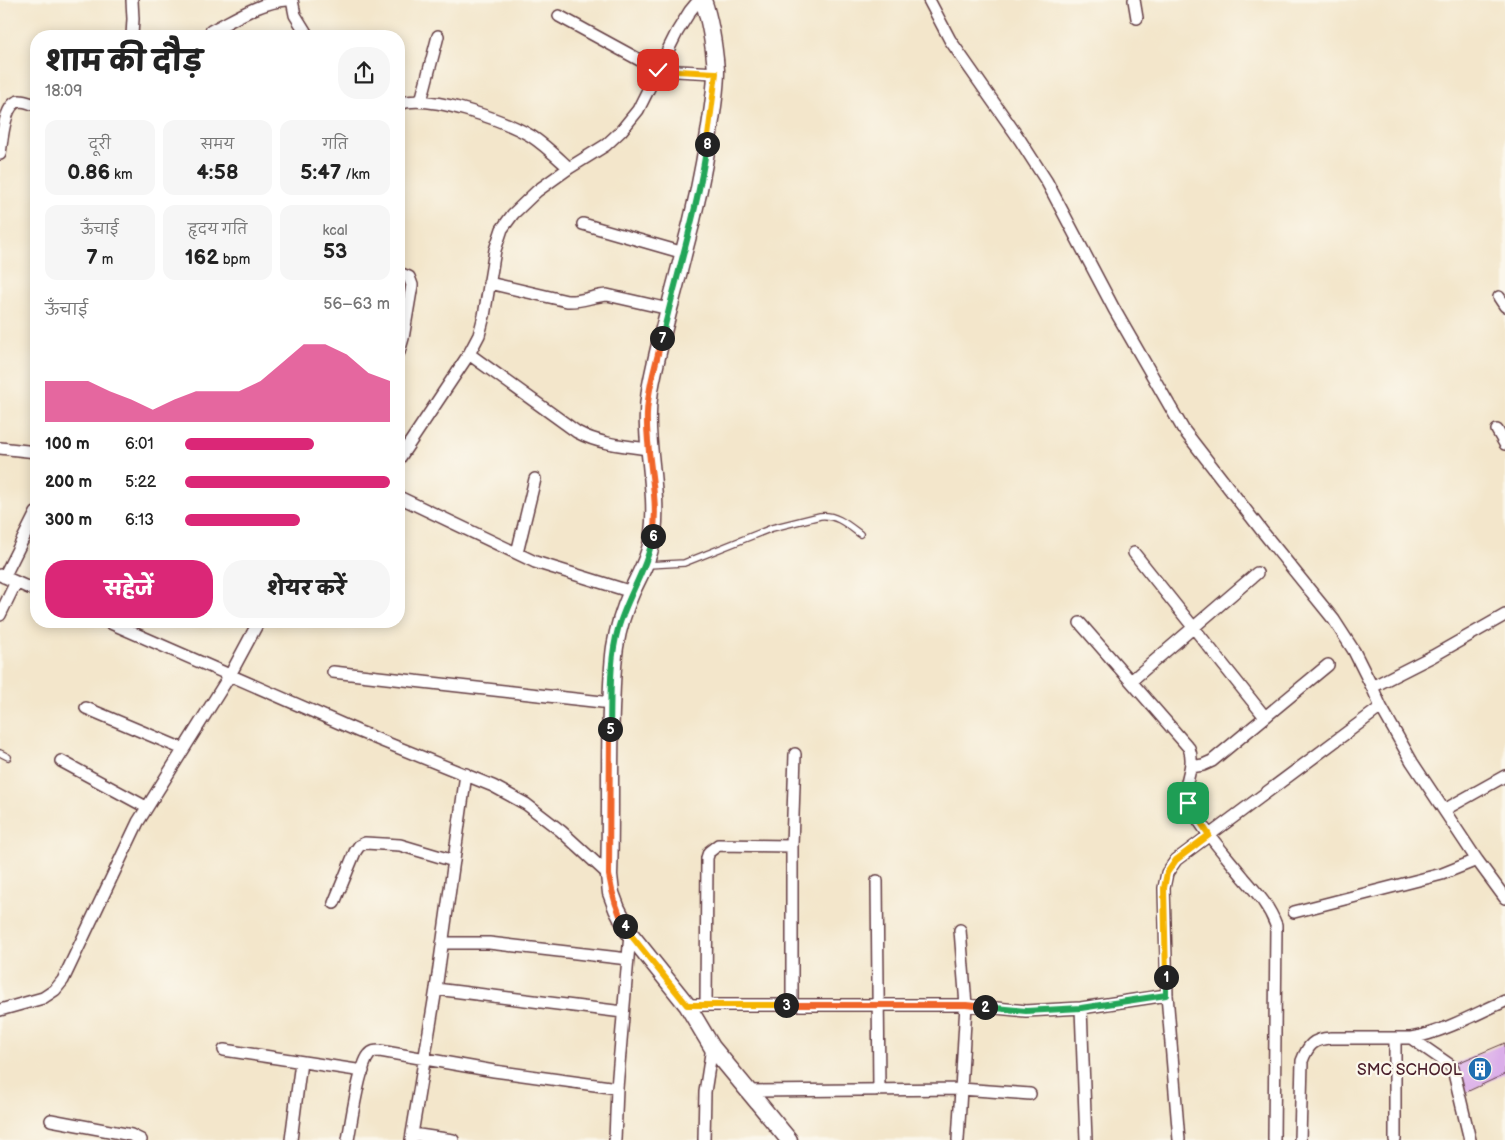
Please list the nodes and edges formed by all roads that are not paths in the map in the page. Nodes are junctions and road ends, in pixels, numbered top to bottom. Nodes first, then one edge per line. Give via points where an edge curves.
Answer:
1 (132, 0) edge
2 (288, 0) edge
3 (292, 0) edge
4 (699, 0) edge
5 (703, 0) edge
6 (929, 0) edge
7 (1134, 0) edge
8 (559, 16) dead end
9 (1137, 18) dead end
10 (132, 30) edge
11 (213, 30) edge
12 (305, 30) edge
13 (438, 36) dead end
14 (658, 70) junction
15 (716, 73) junction
16 (421, 101) junction
17 (405, 102) edge
18 (30, 103) edge
19 (0, 154) edge
20 (569, 168) junction
21 (582, 224) dead end
22 (684, 253) junction
23 (405, 275) edge
24 (489, 284) junction
25 (669, 309) junction
26 (405, 326) edge
27 (469, 354) junction
28 (1497, 430) dead end
29 (1505, 444) edge
30 (0, 448) edge
31 (649, 449) junction
32 (405, 450) edge
33 (30, 451) edge
34 (535, 479) dead end
35 (405, 500) edge
36 (30, 523) edge
37 (860, 534) dead end
38 (516, 553) junction
39 (1134, 553) dead end
40 (646, 565) junction
41 (1258, 573) dead end
42 (2, 576) edge
43 (16, 582) junction
44 (30, 588) edge
45 (632, 592) junction
46 (0, 615) edge
47 (1505, 615) edge
48 (1080, 623) dead end
49 (122, 628) edge
50 (255, 628) edge
51 (1193, 628) junction
52 (1328, 665) dead end
53 (333, 672) dead end
54 (230, 675) junction
55 (1131, 681) junction
56 (1372, 687) junction
57 (611, 703) junction
58 (1381, 706) junction
59 (86, 708) dead end
60 (1265, 717) junction
61 (183, 749) junction
62 (0, 753) edge
63 (795, 754) dead end
64 (8, 757) dead end
65 (61, 761) dead end
66 (1191, 767) junction
67 (466, 774) junction
68 (1505, 776) edge
69 (146, 807) junction
70 (1444, 810) junction
71 (1215, 831) junction
72 (792, 846) junction
73 (1476, 860) junction
74 (454, 861) junction
75 (609, 875) junction
76 (877, 881) dead end
77 (1505, 898) edge
78 (334, 903) dead end
79 (1294, 912) dead end
80 (960, 930) dead end
81 (630, 934) junction
82 (442, 943) junction
83 (628, 959) junction
84 (436, 989) junction
85 (1166, 995) junction
86 (1505, 1001) edge
87 (878, 1004) junction
88 (687, 1005) junction
89 (706, 1005) junction
90 (792, 1005) junction
91 (966, 1005) junction
92 (1081, 1008) junction
93 (0, 1010) edge
94 (623, 1012) junction
95 (1395, 1038) junction
96 (1411, 1038) junction
97 (712, 1047) junction
98 (224, 1050) dead end
99 (424, 1058) junction
100 (301, 1062) junction
101 (362, 1070) junction
102 (617, 1088) junction
103 (961, 1089) junction
104 (878, 1090) junction
105 (750, 1091) junction
106 (1030, 1094) dead end
107 (51, 1120) dead end
108 (411, 1137) edge
109 (141, 1140) edge
110 (291, 1140) edge
111 (348, 1140) edge
112 (453, 1140) edge
113 (615, 1140) edge
114 (704, 1140) edge
115 (788, 1140) edge
116 (958, 1140) edge
117 (1086, 1140) edge
118 (1180, 1140) edge
119 (1274, 1140) edge
120 (1300, 1140) edge
121 (1395, 1140) edge
122 (1470, 1140) edge

1 - 10 street
2 - 11 street via 262,5
3 - 12 street
4 - 14 street via 677,32
5 - 15 street via 713,36
6 - 56 street via 950,40 1047,182 1114,309 1183,428 1334,620
7 - 9 street
8 - 14 street
13 - 16 street
14 - 15 street
14 - 20 street via 638,110 622,131
15 - 22 street via 705,160
16 - 17 street
16 - 20 street via 489,117 543,144
18 - 19 street via 20,101 10,107
20 - 24 street via 537,191 502,229
21 - 22 street
22 - 25 street
23 - 26 street via 412,285
24 - 25 street via 567,301 607,295
24 - 27 street via 479,335
25 - 31 street via 650,388 647,413
27 - 31 street via 589,439
27 - 32 street
28 - 29 street
30 - 33 street
31 - 40 street via 654,532
34 - 38 street
35 - 38 street
36 - 42 street
37 - 40 lane via 833,516 820,516 772,528 684,563
38 - 45 street
39 - 51 street
40 - 45 street
41 - 51 street
42 - 43 street
43 - 44 street
43 - 46 street
45 - 57 street via 618,630
47 - 56 street
48 - 55 street
49 - 54 street
50 - 54 street
51 - 55 street
51 - 60 street
52 - 60 street
53 - 57 street
54 - 61 street
54 - 67 street
55 - 66 street via 1189,748
56 - 58 street
57 - 75 street
58 - 70 street via 1412,762
58 - 71 street
59 - 61 street
60 - 66 street via 1212,761
61 - 69 street
62 - 64 lane
63 - 72 street
65 - 69 street
66 - 71 street via 1186,785 1188,803
67 - 74 street
67 - 75 street via 526,804
68 - 70 street
69 - 93 street via 63,980 43,998
70 - 73 street
71 - 85 street via 1176,860 1167,873 1164,888
71 - 119 street via 1265,902 1276,925
72 - 89 street via 718,845 709,852
72 - 90 street
73 - 77 street
73 - 79 street via 1442,874
74 - 78 street via 400,846 365,843 355,852
74 - 82 street
75 - 81 street via 617,910
76 - 87 street
80 - 91 street
81 - 83 street
81 - 88 street
82 - 83 street via 489,943
82 - 84 street
83 - 94 street
84 - 94 street
84 - 99 street
85 - 92 street
85 - 118 street
86 - 96 street via 1436,1031
87 - 90 street
87 - 91 street
87 - 104 street
88 - 89 street
88 - 97 street
89 - 90 street
91 - 92 street via 1026,1011
91 - 103 street
92 - 117 street
94 - 102 street
95 - 96 street
95 - 120 street via 1330,1038 1312,1043 1302,1061
95 - 121 street
96 - 122 street via 1453,1070
97 - 105 street
97 - 114 street via 704,1092
98 - 100 street
99 - 101 street via 374,1051
99 - 102 street
99 - 108 street
100 - 101 street
100 - 110 street
101 - 111 street
102 - 113 street
103 - 104 street
103 - 106 street
103 - 116 street
104 - 105 street
105 - 115 street
107 - 109 street
108 - 112 street

